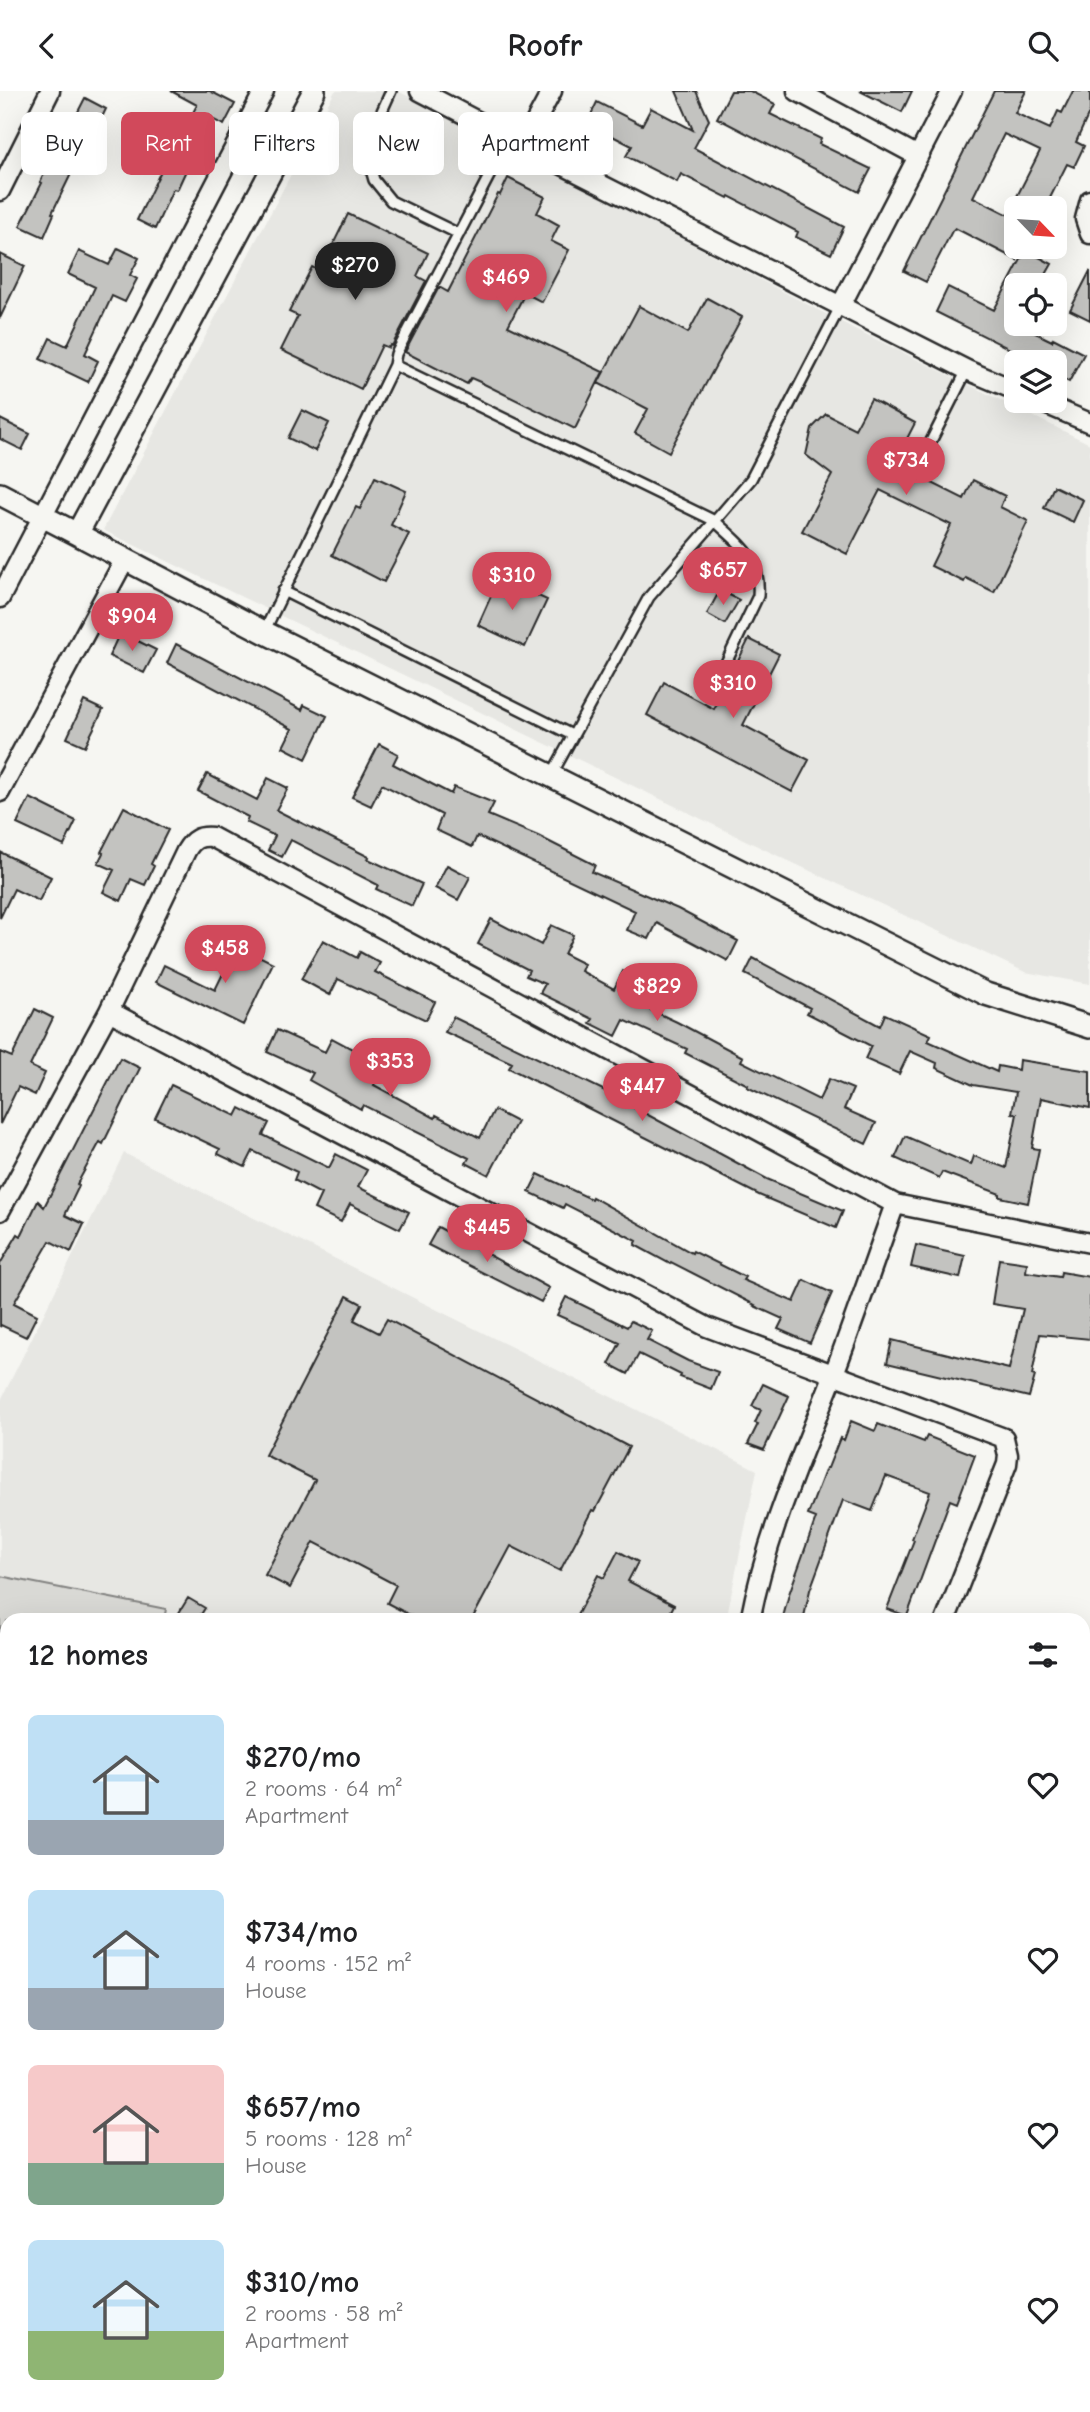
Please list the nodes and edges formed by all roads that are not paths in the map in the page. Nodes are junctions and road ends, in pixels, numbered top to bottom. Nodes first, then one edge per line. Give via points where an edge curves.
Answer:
1 (50, 91) edge
2 (264, 91) edge
3 (314, 91) edge
4 (390, 91) edge
5 (420, 91) edge
6 (552, 91) edge
7 (797, 91) edge
8 (952, 91) edge
9 (460, 112) edge
10 (537, 112) edge
11 (918, 156) junction
12 (495, 175) edge
13 (582, 175) edge
14 (0, 191) edge
15 (1090, 200) edge
16 (459, 234) junction
17 (1090, 234) edge
18 (840, 307) junction
19 (394, 365) junction
20 (967, 370) junction
21 (1004, 386) edge
22 (1066, 413) edge
23 (1090, 423) edge
24 (928, 449) dead end
25 (0, 494) edge
26 (44, 517) junction
27 (715, 521) junction
28 (78, 534) junction
29 (125, 559) junction
30 (284, 591) junction
31 (0, 598) edge
32 (264, 632) junction
33 (712, 692) dead end
34 (572, 735) junction
35 (551, 776) junction
36 (0, 792) edge
37 (109, 1011) junction
38 (1090, 1027) edge
39 (895, 1204) junction
40 (0, 1211) edge
41 (1090, 1243) edge
42 (833, 1376) junction
43 (751, 1613) edge
44 (948, 1613) edge

1 - 14 street
2 - 26 street
3 - 28 street
4 - 16 lane via 365,149 374,180 391,201
5 - 9 street
6 - 10 street
7 - 11 street
8 - 11 street
11 - 18 street
12 - 16 lane
13 - 18 street
15 - 17 street via 1085,219
16 - 19 lane
18 - 20 street
18 - 27 lane via 751,479
19 - 27 lane
19 - 30 lane
20 - 21 street
20 - 24 lane
22 - 23 street
25 - 26 street
26 - 28 street
26 - 31 street
27 - 33 lane via 751,556 759,579 758,596
27 - 34 lane via 649,597
28 - 29 street
29 - 32 street
29 - 36 street
30 - 32 lane
30 - 34 lane
32 - 35 street
34 - 35 lane
35 - 38 street via 986,994
37 - 39 street via 191,842 201,836 212,837
37 - 40 street
37 - 42 street via 707,1327
39 - 41 street
39 - 42 street
42 - 43 street via 780,1509
42 - 44 street via 1004,1438 1007,1464

